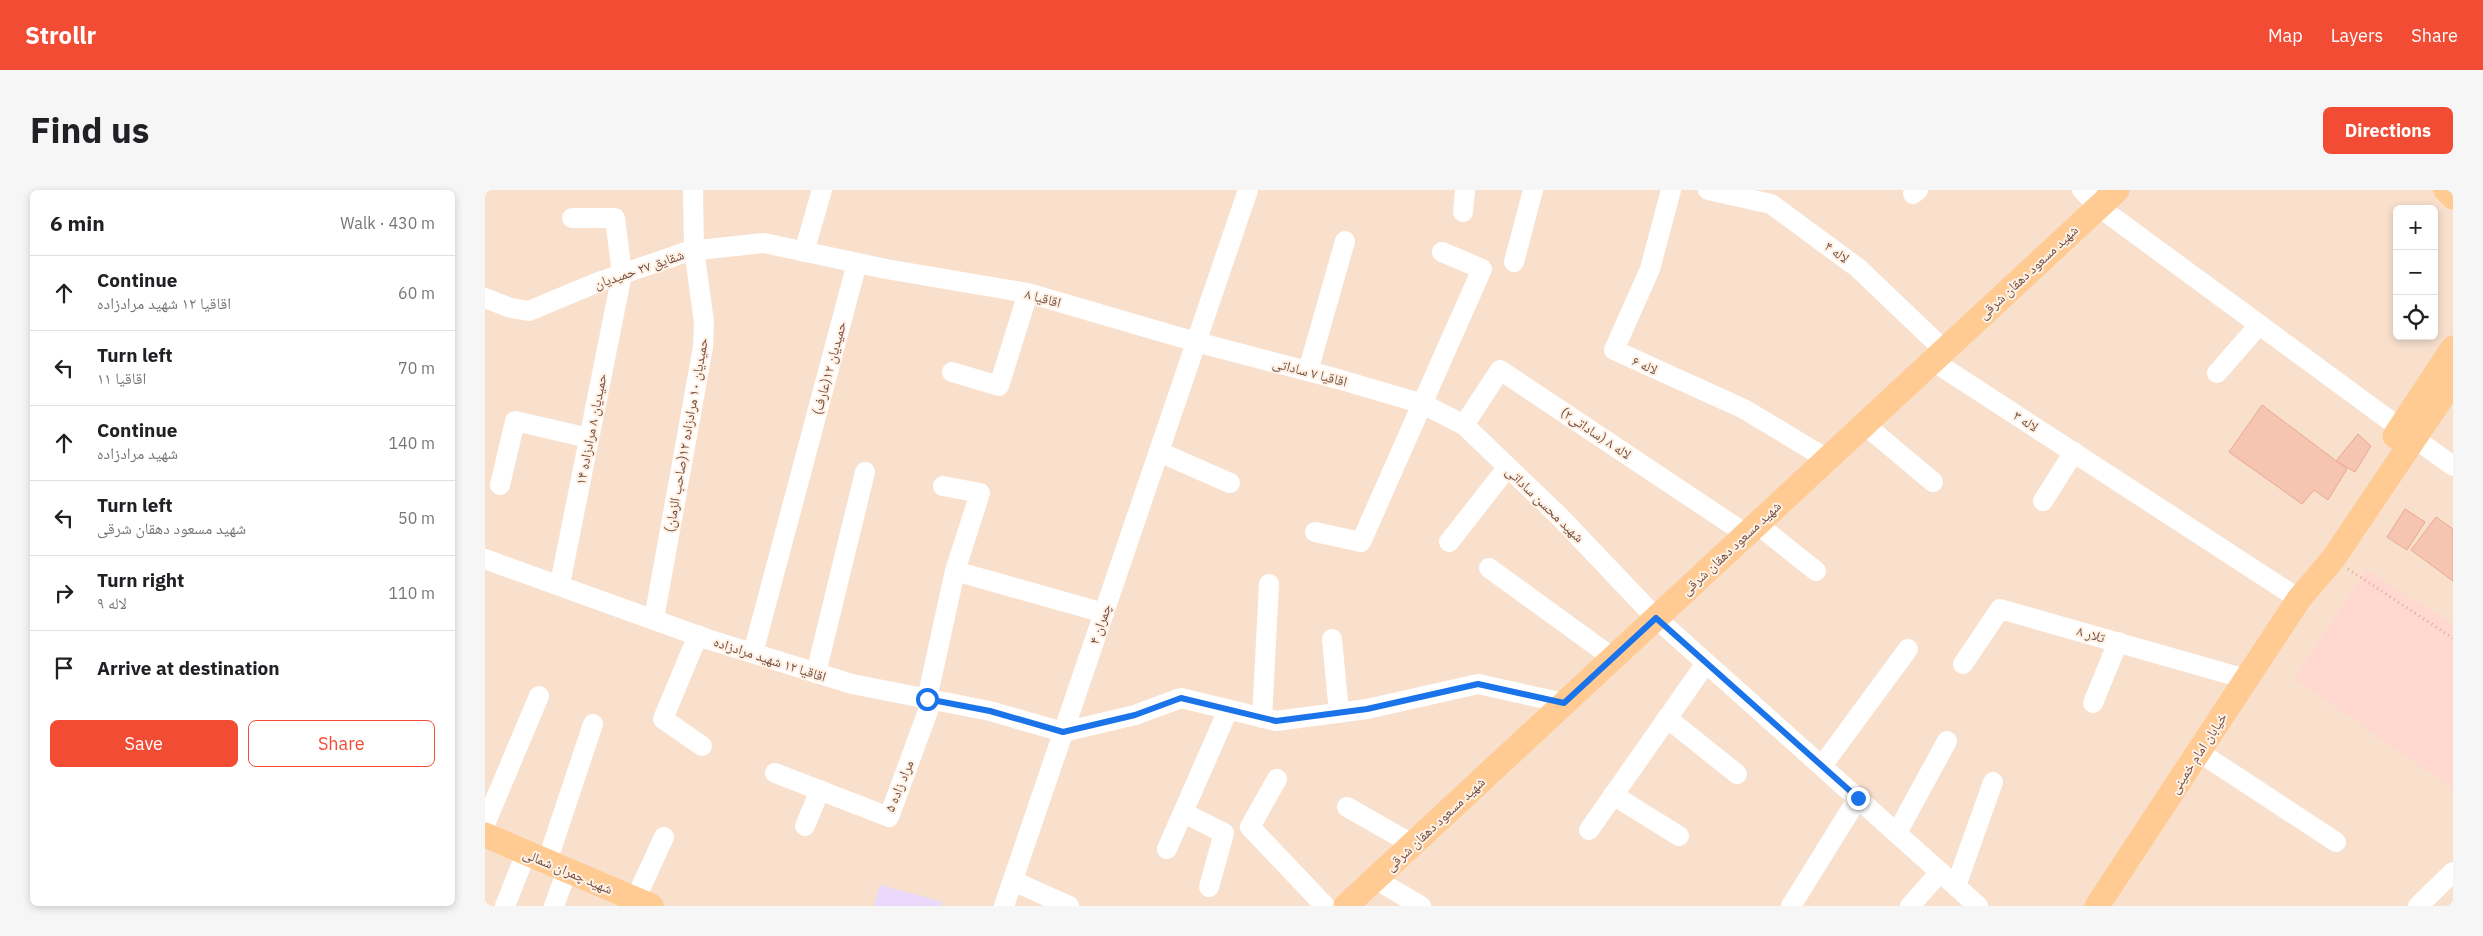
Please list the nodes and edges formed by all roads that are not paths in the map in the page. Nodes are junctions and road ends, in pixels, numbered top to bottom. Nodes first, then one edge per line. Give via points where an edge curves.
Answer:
1 (693, 190) edge
2 (821, 190) edge
3 (1248, 190) edge
4 (1465, 190) edge
5 (1533, 190) edge
6 (1671, 190) edge
7 (1708, 190) edge
8 (2117, 190) edge
9 (2446, 190) edge
10 (2453, 197) edge
11 (2090, 199) edge
12 (1463, 212) dead end
13 (572, 218) dead end
14 (1345, 240) dead end
15 (694, 250) junction
16 (804, 252) junction
17 (1442, 252) dead end
18 (1513, 262) dead end
19 (857, 263) junction
20 (886, 269) joint
21 (622, 274) junction
22 (1028, 293) junction
23 (485, 298) edge
24 (2259, 325) junction
25 (1196, 342) junction
26 (2453, 348) edge
27 (1938, 356) junction
28 (1308, 371) junction
29 (952, 372) dead end
30 (2217, 373) dead end
31 (2453, 380) edge
32 (1423, 404) junction
33 (1864, 424) junction
34 (1464, 425) junction
35 (2407, 433) junction
36 (589, 438) junction
37 (1159, 452) junction
38 (2075, 452) junction
39 (1827, 459) junction
40 (2453, 466) edge
41 (1507, 468) junction
42 (865, 472) dead end
43 (1933, 482) dead end
44 (1230, 483) dead end
45 (499, 486) dead end
46 (943, 486) dead end
47 (2043, 502) dead end
48 (1752, 529) junction
49 (1315, 532) dead end
50 (1449, 542) dead end
51 (485, 559) edge
52 (1489, 568) dead end
53 (955, 571) junction
54 (1816, 571) dead end
55 (561, 584) junction
56 (1269, 584) dead end
57 (2299, 599) junction
58 (1104, 613) junction
59 (1656, 618) junction
60 (654, 619) junction
61 (699, 635) junction
62 (1332, 639) dead end
63 (2119, 642) junction
64 (1908, 649) dead end
65 (753, 653) junction
66 (1613, 658) junction
67 (1707, 663) junction
68 (1963, 664) dead end
69 (816, 673) junction
70 (2246, 679) junction
71 (539, 696) dead end
72 (929, 699) junction
73 (1564, 703) junction
74 (2093, 703) dead end
75 (1228, 710) junction
76 (1339, 713) junction
77 (1262, 718) junction
78 (1667, 718) junction
79 (593, 724) dead end
80 (1063, 732) junction
81 (1947, 740) dead end
82 (702, 746) dead end
83 (2199, 752) junction
84 (1821, 766) junction
85 (775, 773) dead end
86 (1737, 774) dead end
87 (1277, 779) dead end
88 (1993, 782) dead end
89 (820, 790) junction
90 (1613, 795) junction
91 (1858, 798) junction
92 (1347, 807) dead end
93 (1184, 813) junction
94 (485, 824) edge
95 (805, 826) dead end
96 (1589, 830) dead end
97 (1897, 834) junction
98 (485, 835) edge
99 (1679, 836) dead end
100 (664, 837) dead end
101 (2336, 842) dead end
102 (1412, 844) junction
103 (1167, 849) dead end
104 (547, 862) junction
105 (1940, 872) junction
106 (2453, 872) edge
107 (1375, 879) junction
108 (1013, 881) junction
109 (1209, 886) dead end
110 (1956, 886) junction
111 (643, 903) edge
112 (505, 906) edge
113 (554, 906) edge
114 (1004, 906) edge
115 (1069, 906) edge
116 (1325, 906) edge
117 (1346, 906) edge
118 (1421, 906) edge
119 (1791, 906) edge
120 (1910, 906) edge
121 (1978, 906) edge
122 (2097, 906) edge
123 (2419, 906) edge

1 - 15 street, حمیدیان ۱۰ مرادزاده ۱۲(صاحب الزمان)
2 - 16 street
3 - 25 street, چمران ۴
4 - 12 street
5 - 18 street
6 - 39 street, لاله ۶ via 1650,269 1614,350 1744,409
7 - 27 street, لاله ۴ via 1771,204 1859,268
8 - 11 main road, شهید مسعود دهقان شرقی
9 - 10 main road
11 - 24 street
11 - 27 main road, شهید مسعود دهقان شرقی
13 - 21 street, حمیدیان ۸ مرادزاده ۱۴ via 615,218
14 - 28 street
15 - 16 street, شقایق ۲۷ حمیدیان via 764,244
15 - 21 street, شقایق ۲۷ حمیدیان
15 - 60 street, حمیدیان ۱۰ مرادزاده ۱۲(صاحب الزمان) via 704,322 703,347
16 - 19 street, شقایق ۲۷ حمیدیان
17 - 32 street via 1482,269
19 - 20 street, شقایق ۲۷ حمیدیان
19 - 65 street, حمیدیان ۱۲(عارف)
20 - 22 street, اقاقیا ۸
21 - 23 street, شقایق ۲۷ حمیدیان via 529,311
21 - 36 street, حمیدیان ۸ مرادزاده ۱۴
22 - 25 street, اقاقیا ۸
22 - 29 street via 999,386
24 - 30 street
24 - 35 street
25 - 28 street, اقاقیا ۷ ساداتی
25 - 37 street, چمران ۴
26 - 35 main road, خیابان امام خمینی
27 - 33 main road, شهید مسعود دهقان شرقی
27 - 38 street, لاله ۳
28 - 32 street, اقاقیا ۷ ساداتی
31 - 35 main road, خیابان امام خمینی
32 - 34 street, شهید محسن ساداتی
32 - 49 street via 1361,542
33 - 39 main road, شهید مسعود دهقان شرقی
33 - 43 street
34 - 41 street, شهید محسن ساداتی
34 - 48 street, لاله ۸ (ساداتی۲) via 1500,370
35 - 40 street
35 - 57 main road, خیابان امام خمینی via 2333,559
35 - 57 main road, خیابان امام خمینی via 2320,550
36 - 45 street via 515,421
36 - 55 street, حمیدیان ۸ مرادزاده ۱۴
37 - 44 street
37 - 58 street, چمران ۴
38 - 47 street
38 - 57 street, لاله ۳
39 - 48 main road, شهید مسعود دهقان شرقی
41 - 50 street
41 - 59 street, شهید محسن ساداتی via 1559,516
42 - 69 street
46 - 53 street via 979,492
48 - 54 street
48 - 59 main road, شهید مسعود دهقان شرقی
51 - 55 street, اقاقیا ۱۲ شهید مرادزاده
52 - 66 street
53 - 58 street
53 - 72 street
55 - 60 street, اقاقیا ۱۲ شهید مرادزاده
56 - 77 street
57 - 70 main road, خیابان امام خمینی
58 - 80 street, چمران ۴
59 - 66 main road, شهید مسعود دهقان شرقی
59 - 67 street, شهید محسن ساداتی
60 - 61 street, اقاقیا ۱۲ شهید مرادزاده
61 - 65 street, اقاقیا ۱۲ شهید مرادزاده
61 - 82 street via 663,719
62 - 76 street
63 - 68 street, تلار ۸ via 2000,609
63 - 70 street, تلار ۸
63 - 74 street
64 - 84 street
65 - 69 street, اقاقیا ۱۲ شهید مرادزاده
66 - 73 main road, شهید مسعود دهقان شرقی
67 - 78 street
67 - 84 street, شهید محسن ساداتی
69 - 72 street, اقاقیا ۱۲ شهید مرادزاده via 852,684
70 - 83 main road, خیابان امام خمینی
71 - 94 street
72 - 80 street, اقاقیا ۱۲ شهید مرادزاده via 990,711
72 - 89 street, مراد زاده ۵ via 889,817
73 - 76 street via 1478,684
73 - 102 main road, شهید مسعود دهقان شرقی
75 - 77 street
75 - 80 street via 1181,698 1135,715
75 - 93 street
76 - 77 street via 1276,721
78 - 86 street
78 - 90 street
79 - 104 street
80 - 108 street, چمران ۴
81 - 97 street
83 - 101 street
83 - 122 main road, خیابان امام خمینی
84 - 91 street, شهید محسن ساداتی
85 - 89 street, مراد زاده ۵
87 - 116 street via 1250,827
88 - 110 street
89 - 95 street
90 - 96 street
90 - 99 street
91 - 97 street, شهید محسن ساداتی
91 - 119 street
92 - 102 street
93 - 103 street
93 - 109 street via 1224,833
97 - 105 street, شهید محسن ساداتی
98 - 104 main road, شهید چمران شمالی
100 - 111 street
102 - 107 main road, شهید مسعود دهقان شرقی
104 - 111 main road, شهید چمران شمالی
104 - 112 street
104 - 113 street
105 - 110 street, شهید محسن ساداتی
105 - 120 street
106 - 123 street
107 - 117 main road, شهید مسعود دهقان شرقی
107 - 118 street
108 - 114 street, چمران ۴
108 - 115 street
110 - 121 street, شهید محسن ساداتی

